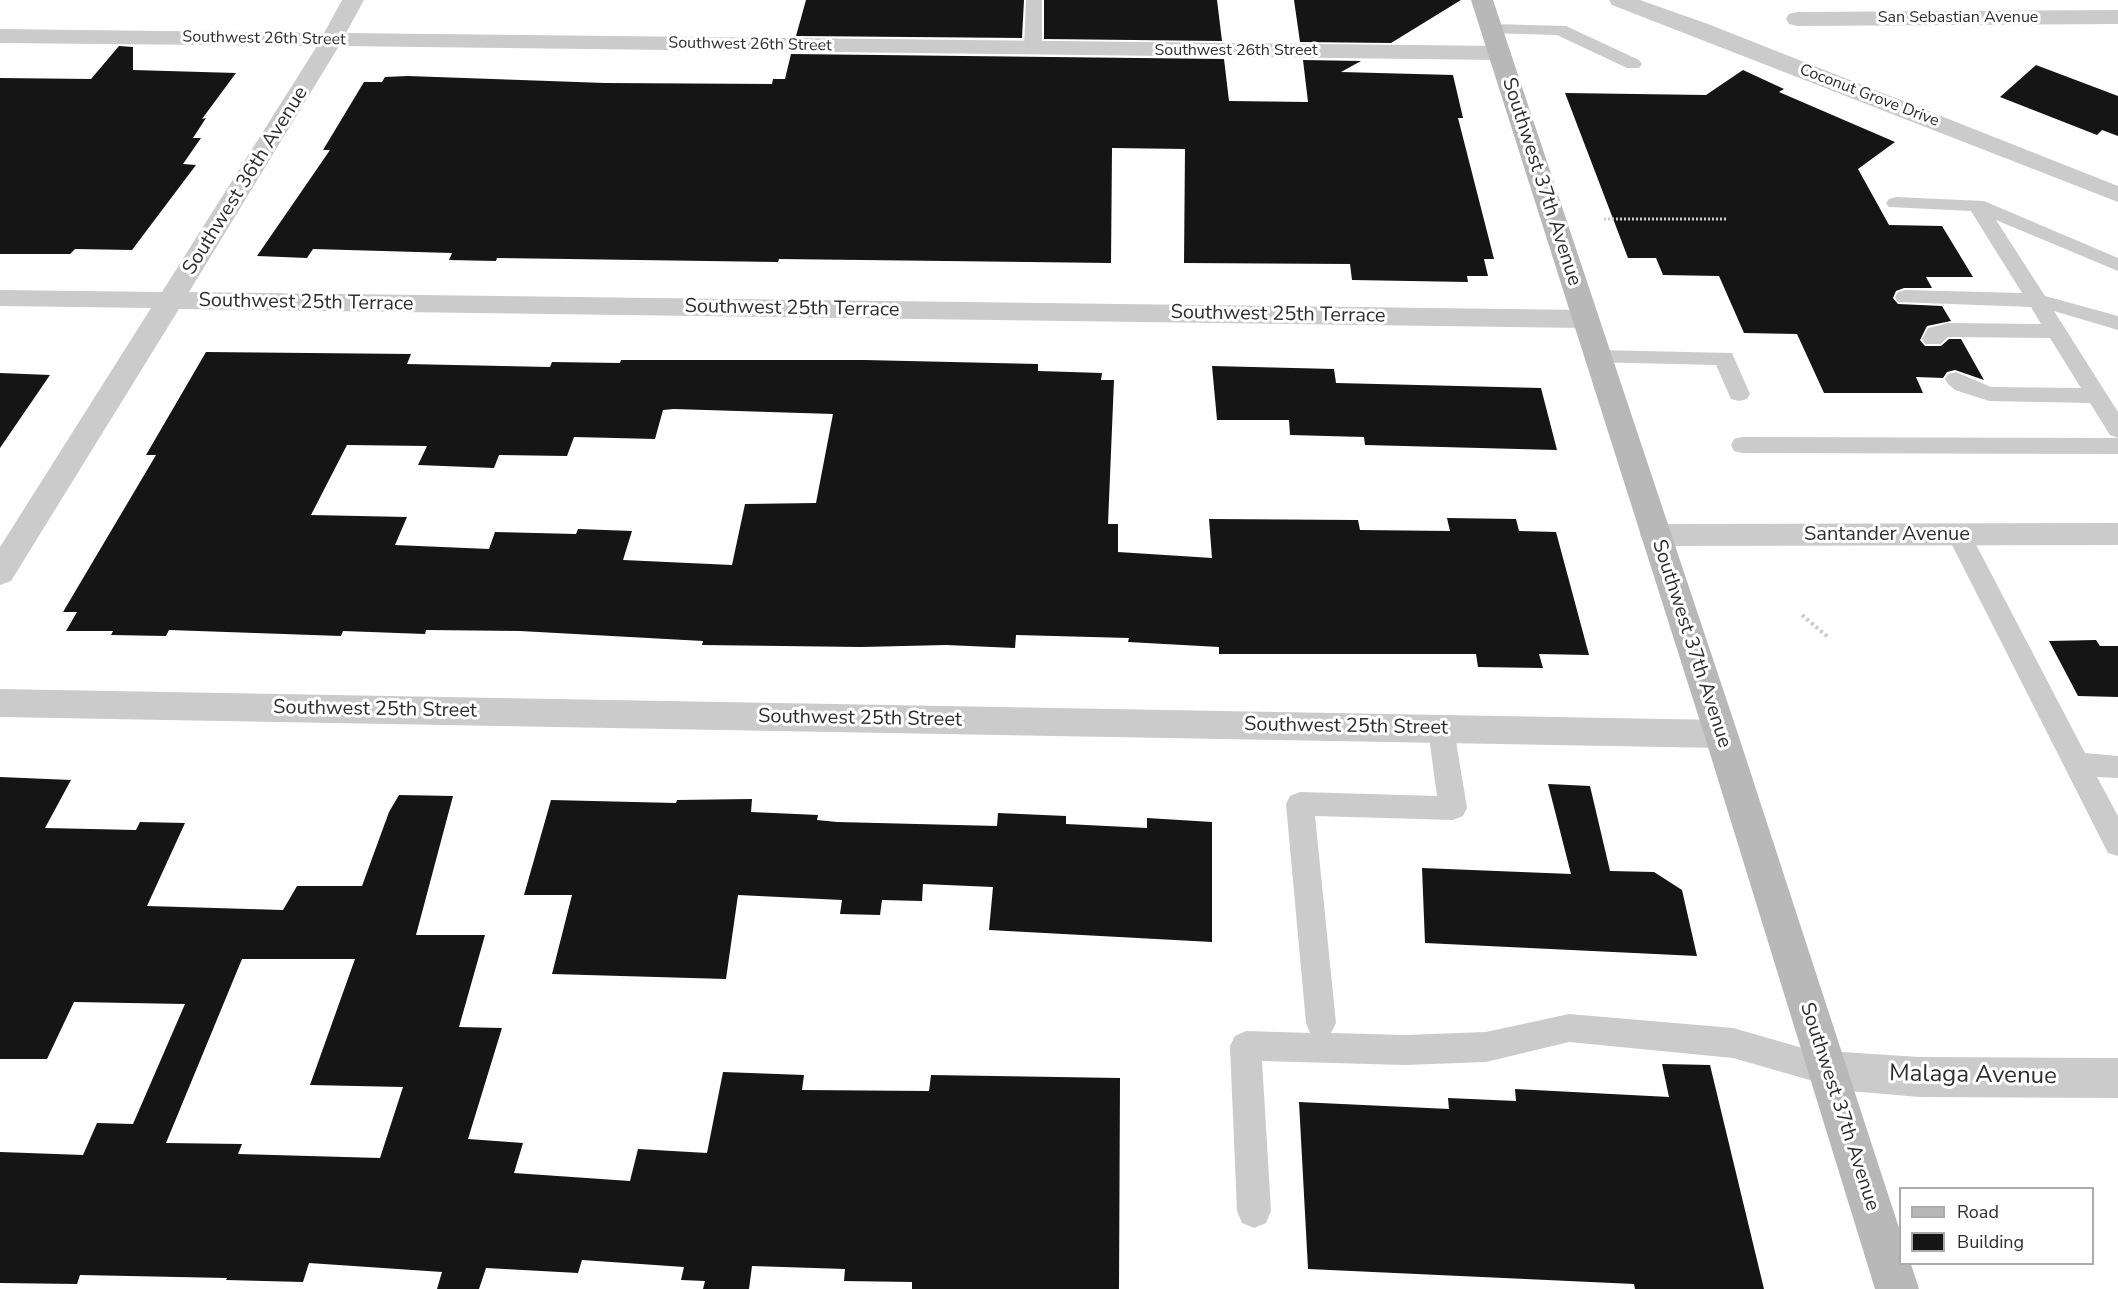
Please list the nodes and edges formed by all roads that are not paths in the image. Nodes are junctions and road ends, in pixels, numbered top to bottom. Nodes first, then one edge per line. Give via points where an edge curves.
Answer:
1 (353, 0) edge
2 (1034, 0) edge
3 (1620, 0) edge
4 (2118, 17) edge
5 (1797, 19) dead end
6 (1491, 27) edge
7 (0, 36) edge
8 (331, 40) junction
9 (1033, 49) junction
10 (1633, 64) dead end
11 (2118, 195) edge
12 (1896, 203) dead end
13 (1977, 205) junction
14 (2118, 265) edge
15 (1905, 297) dead end
16 (0, 298) edge
17 (171, 301) junction
18 (2035, 301) junction
19 (1585, 319) junction
20 (2118, 323) edge
21 (2053, 331) junction
22 (1933, 339) dead end
23 (1598, 357) junction
24 (1956, 379) dead end
25 (1739, 394) dead end
26 (2096, 396) junction
27 (2118, 430) edge
28 (1742, 445) dead end
29 (2118, 446) edge
30 (2118, 534) edge
31 (1959, 535) junction
32 (1656, 536) junction
33 (0, 573) edge
34 (0, 703) edge
35 (1441, 729) junction
36 (1721, 734) junction
37 (2077, 764) junction
38 (2118, 767) edge
39 (2118, 844) edge
40 (1321, 1023) dead end
41 (1827, 1070) junction
42 (2118, 1078) edge
43 (1254, 1211) dead end
44 (1897, 1289) edge

1 - 8 street, Southwest 36th Avenue
2 - 9 lane
3 - 11 street, Coconut Grove Drive
4 - 5 street, San Sebastian Avenue
6 - 9 street, Southwest 26th Street
6 - 10 lane via 1560,30
6 - 19 main road, Southwest 37th Avenue
7 - 8 street, Southwest 26th Street
8 - 9 street, Southwest 26th Street
8 - 17 street, Southwest 36th Avenue
12 - 13 lane
13 - 14 lane
13 - 18 lane
15 - 18 lane
16 - 17 street, Southwest 25th Terrace
17 - 19 street, Southwest 25th Terrace
17 - 33 street, Southwest 36th Avenue
18 - 20 lane
18 - 21 lane
19 - 23 main road, Southwest 37th Avenue
21 - 22 lane via 1948,330 1935,333
21 - 26 lane
23 - 25 lane via 1724,358
23 - 32 main road, Southwest 37th Avenue
24 - 26 lane via 1963,386 1989,394
26 - 27 lane
28 - 29 lane
30 - 31 street, Santander Avenue
31 - 32 street, Santander Avenue
31 - 37 lane
32 - 36 main road, Southwest 37th Avenue
34 - 35 street, Southwest 25th Street
35 - 36 street, Southwest 25th Street
35 - 40 lane via 1453,808 1300,804
36 - 41 main road, Southwest 37th Avenue
37 - 38 lane
37 - 39 lane
41 - 42 street, Malaga Avenue via 1919,1077
41 - 43 lane via 1733,1043 1569,1028 1486,1047 1405,1050 1246,1046
41 - 44 main road, Southwest 37th Avenue

